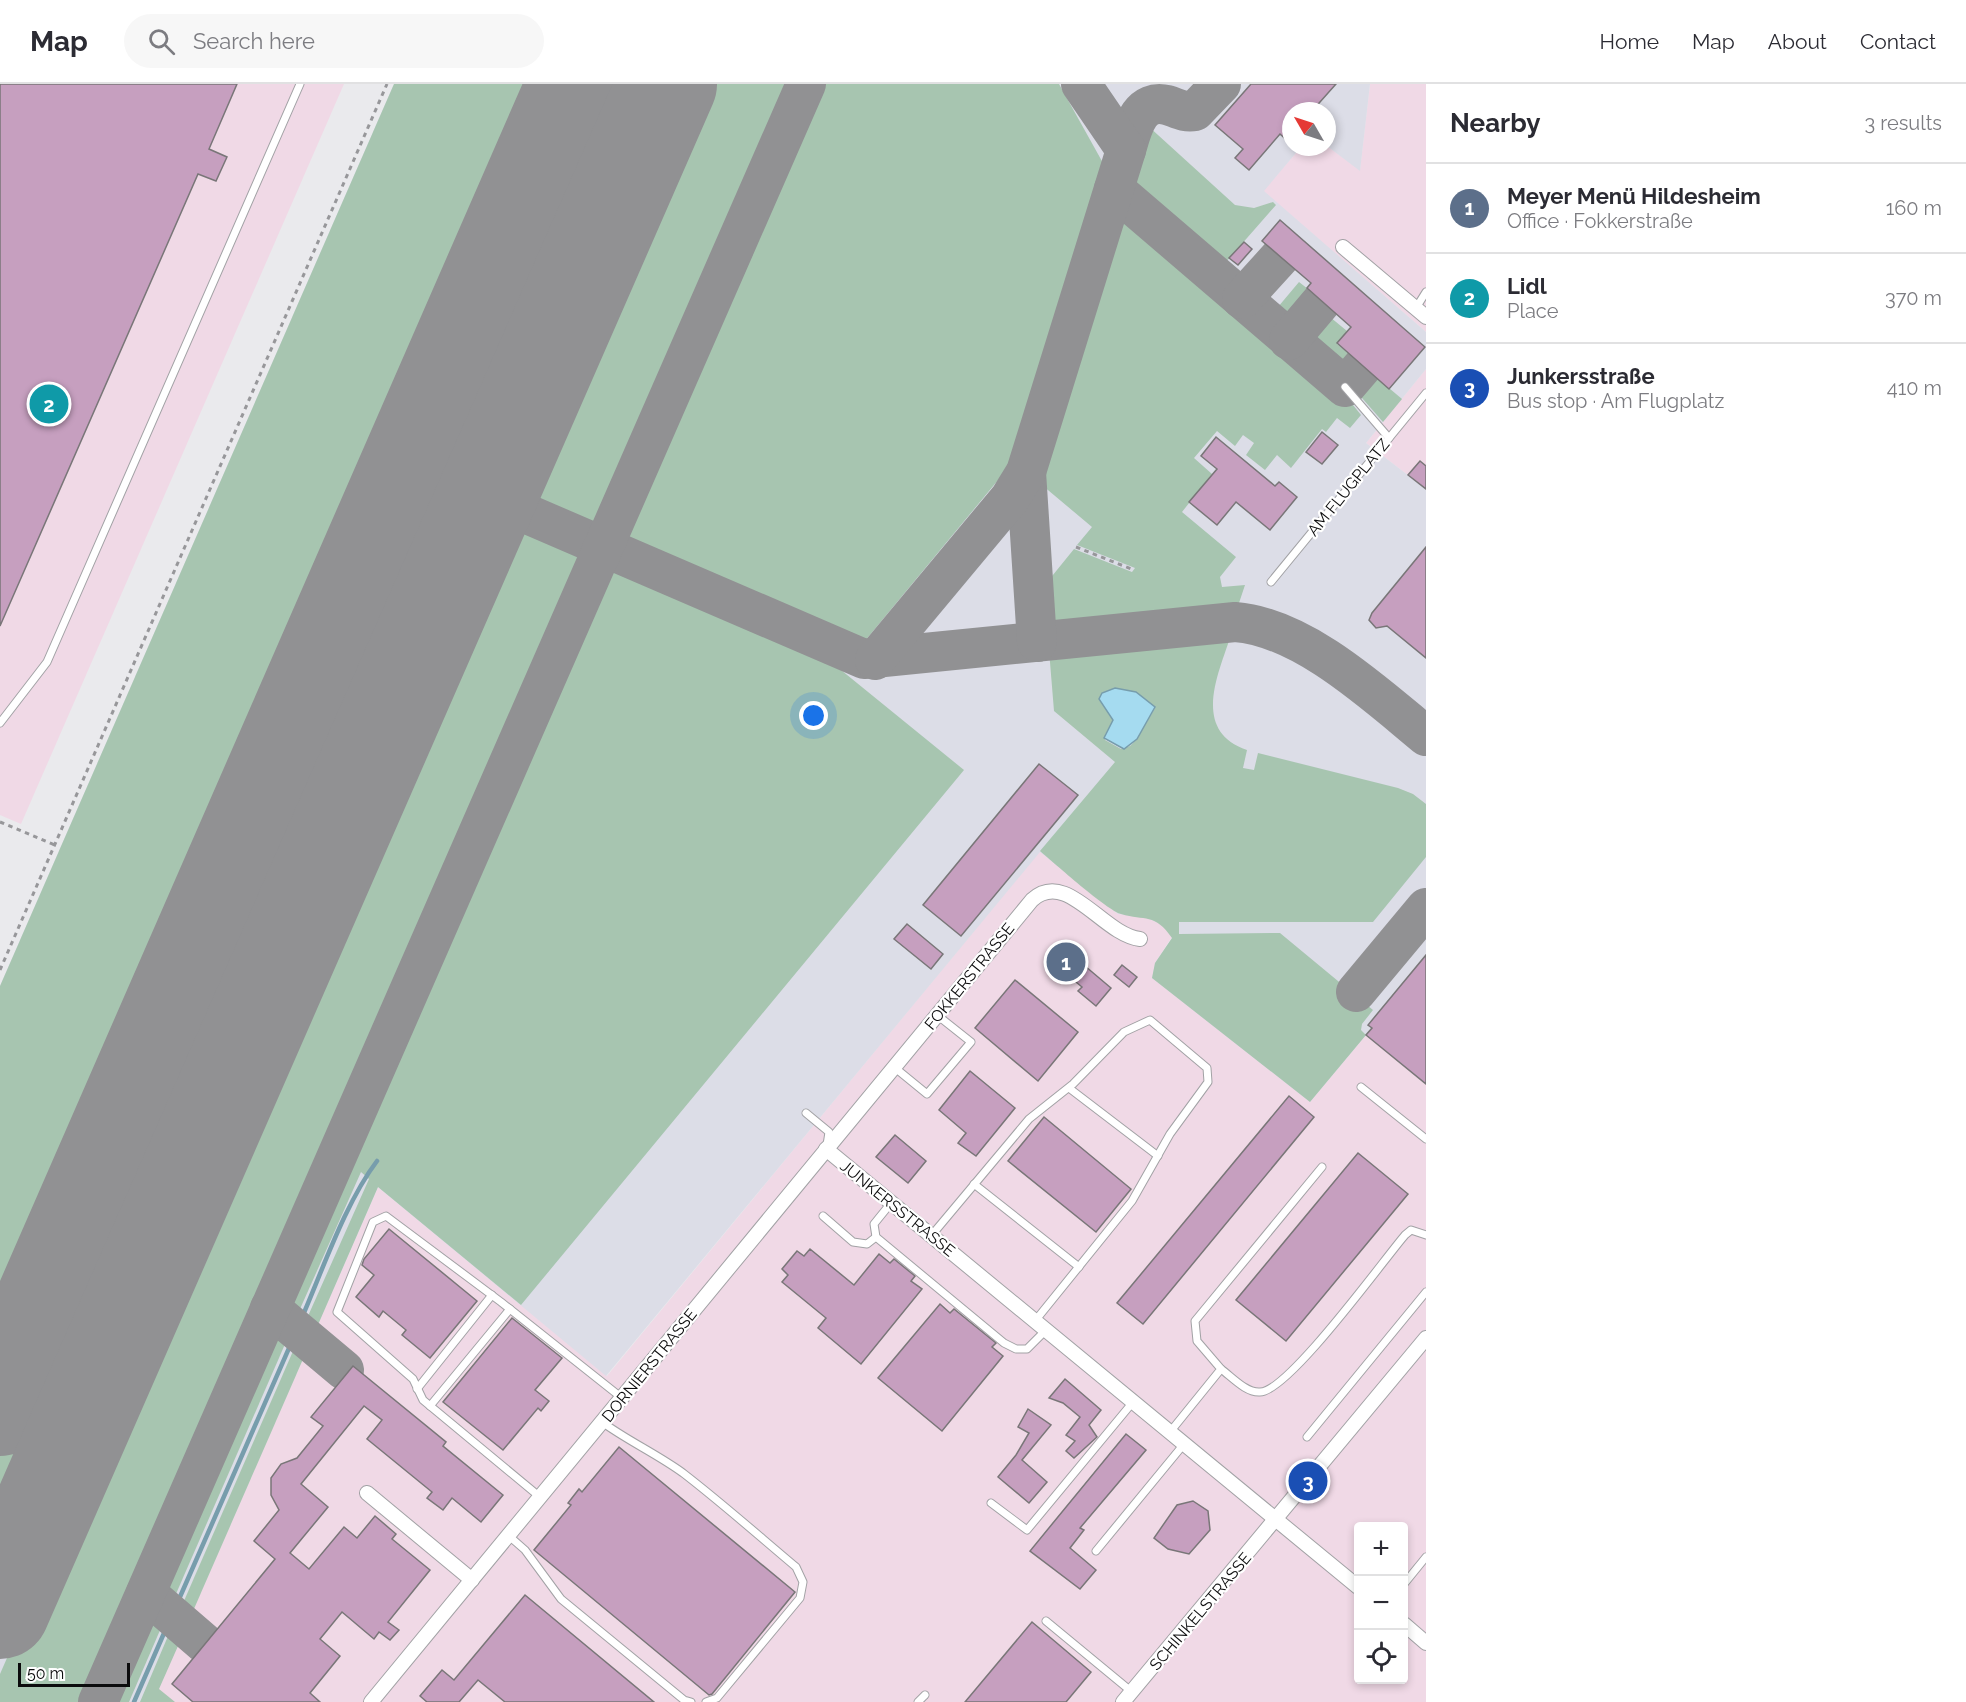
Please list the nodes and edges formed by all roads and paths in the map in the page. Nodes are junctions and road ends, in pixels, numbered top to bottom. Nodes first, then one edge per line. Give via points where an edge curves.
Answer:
1 (300, 84) edge
2 (387, 84) edge
3 (1342, 247) dead end
4 (1426, 292) edge
5 (1421, 312) edge
6 (1344, 387) dead end
7 (1426, 393) edge
8 (1389, 438) junction
9 (1076, 547) dead end
10 (1134, 570) dead end
11 (1271, 582) dead end
12 (0, 723) edge
13 (0, 822) edge
14 (55, 844) junction
15 (1140, 939) dead end
16 (0, 970) edge
17 (937, 1015) junction
18 (894, 1067) junction
19 (1361, 1087) dead end
20 (1069, 1088) junction
21 (807, 1113) dead end
22 (1426, 1139) edge
23 (826, 1149) junction
24 (1158, 1156) junction
25 (1322, 1167) dead end
26 (974, 1184) junction
27 (891, 1203) junction
28 (823, 1216) dead end
29 (1426, 1235) edge
30 (931, 1236) junction
31 (876, 1237) junction
32 (1078, 1267) junction
33 (1426, 1292) edge
34 (492, 1294) junction
35 (510, 1308) junction
36 (1040, 1325) junction
37 (1426, 1338) edge
38 (1221, 1369) junction
39 (417, 1389) junction
40 (622, 1398) junction
41 (1133, 1402) junction
42 (430, 1406) junction
43 (602, 1421) junction
44 (1170, 1432) junction
45 (1307, 1437) dead end
46 (1184, 1444) junction
47 (367, 1493) dead end
48 (540, 1497) junction
49 (991, 1503) dead end
50 (1276, 1520) junction
51 (508, 1535) junction
52 (1096, 1551) dead end
53 (1426, 1557) edge
54 (1408, 1579) edge
55 (472, 1580) junction
56 (1354, 1583) edge
57 (1046, 1621) dead end
58 (1408, 1627) edge
59 (1426, 1643) edge
60 (925, 1695) dead end
61 (1128, 1697) edge
62 (372, 1702) edge
63 (691, 1702) edge
64 (706, 1702) edge
65 (918, 1702) edge

1 - 12 lane via 46,662
2 - 14 path
3 - 5 street
4 - 5 lane
6 - 8 lane
7 - 8 lane, AM FLUGPLATZ
8 - 11 lane, AM FLUGPLATZ
9 - 10 path
13 - 14 path
14 - 16 path
15 - 17 street, FOKKERSTRASSE via 1118,932 1067,893 1046,892 1032,900
17 - 18 street, FOKKERSTRASSE
17 - 18 lane via 971,1042 927,1094
18 - 23 street, FOKKERSTRASSE
19 - 22 lane
20 - 24 lane
20 - 24 lane via 1124,1032 1150,1020 1207,1068 1208,1082
20 - 26 lane via 1029,1119
21 - 23 lane via 829,1132
23 - 27 street, JUNKERSSTRASSE
23 - 40 street, DORNIERSTRASSE
24 - 32 lane via 1132,1201
25 - 38 lane via 1195,1322 1197,1341
26 - 30 lane
26 - 32 lane
27 - 30 street, JUNKERSSTRASSE
27 - 31 lane via 874,1224
28 - 31 lane via 853,1242 867,1244
29 - 38 lane via 1411,1230 1405,1235 1300,1364 1270,1390 1257,1393
30 - 36 street, JUNKERSSTRASSE
31 - 36 lane via 1010,1347 1027,1349
32 - 36 lane
33 - 45 lane
34 - 35 lane
34 - 39 lane
34 - 39 lane via 386,1216 374,1222 337,1312 413,1379
35 - 40 lane
35 - 42 lane
36 - 41 street, JUNKERSSTRASSE
37 - 50 street
38 - 44 lane
39 - 42 lane
40 - 43 street, DORNIERSTRASSE
41 - 44 street, JUNKERSSTRASSE
41 - 49 lane via 1027,1530
42 - 48 lane
43 - 48 street, DORNIERSTRASSE
43 - 64 lane via 683,1473 796,1567 803,1582 800,1598 717,1698
44 - 46 street, JUNKERSSTRASSE
46 - 50 street, JUNKERSSTRASSE
46 - 52 lane
47 - 55 street
48 - 51 street, DORNIERSTRASSE
50 - 56 street, JUNKERSSTRASSE
50 - 61 street, SCHINKELSTRASSE
51 - 55 street, DORNIERSTRASSE
51 - 63 lane via 530,1556 561,1599
53 - 54 lane
55 - 62 street, DORNIERSTRASSE
57 - 61 lane
58 - 59 street
60 - 65 lane

